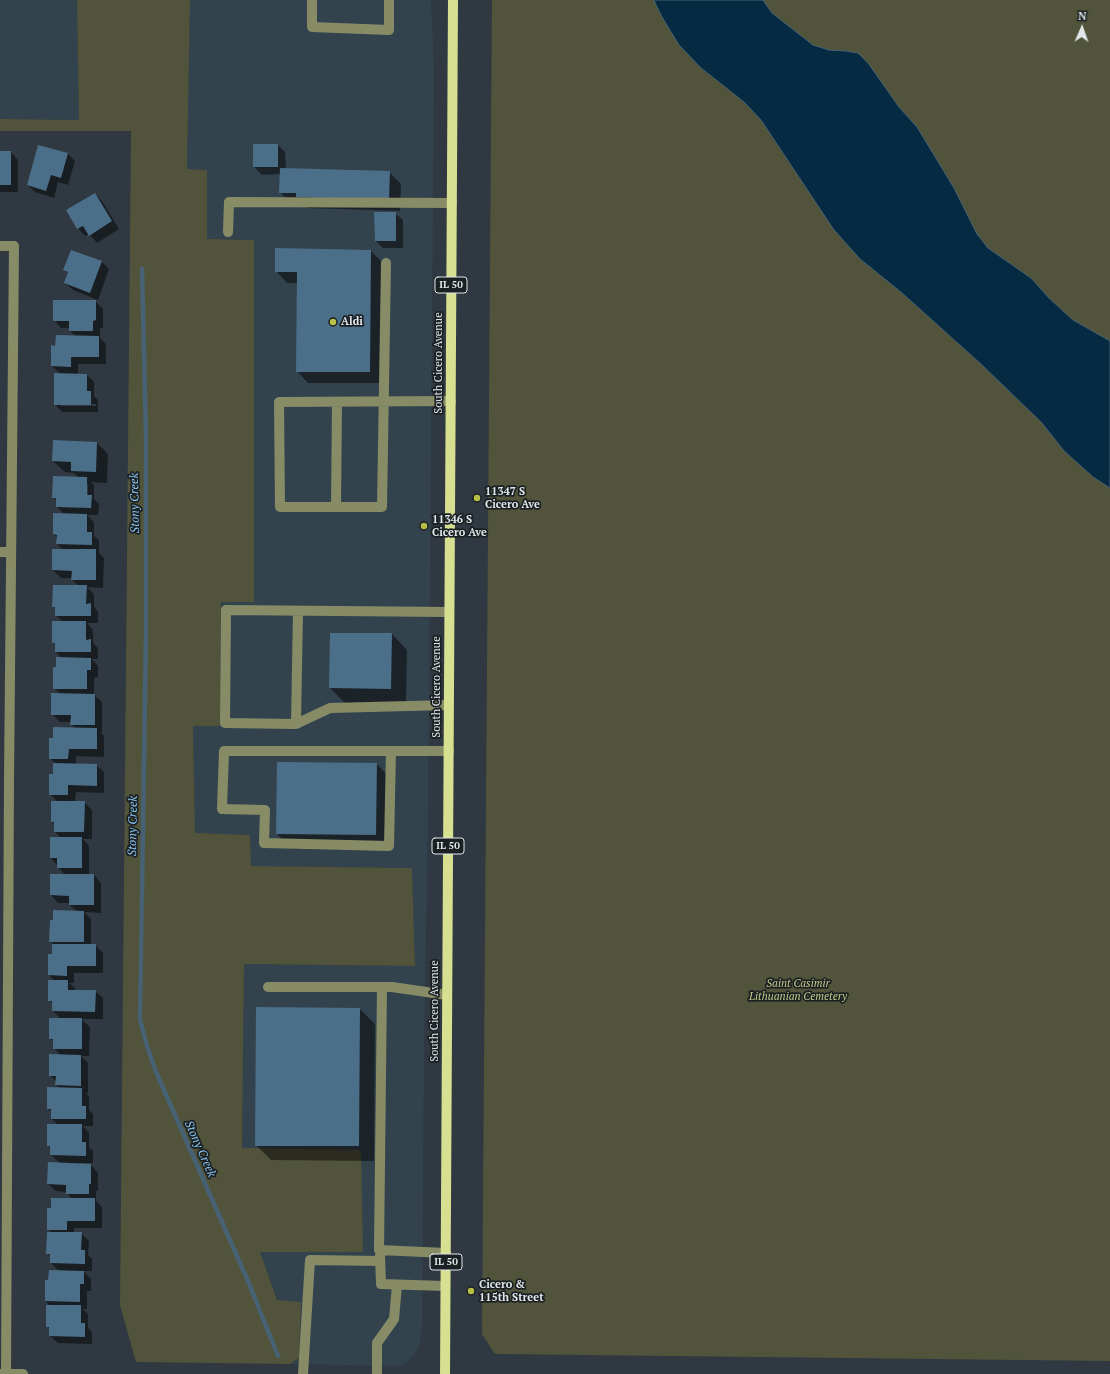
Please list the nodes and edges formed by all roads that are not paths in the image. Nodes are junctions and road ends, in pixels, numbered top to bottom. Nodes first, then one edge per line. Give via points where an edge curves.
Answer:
1 (312, 0) edge
2 (389, 0) edge
3 (453, 0) edge
4 (452, 203) junction
5 (228, 232) dead end
6 (0, 246) edge
7 (386, 263) dead end
8 (451, 401) junction
9 (337, 402) junction
10 (384, 402) junction
11 (336, 507) junction
12 (5, 552) edge
13 (298, 611) junction
14 (449, 612) junction
15 (449, 705) junction
16 (296, 724) junction
17 (392, 751) junction
18 (449, 751) junction
19 (4, 780) edge
20 (268, 987) dead end
21 (382, 987) junction
22 (447, 995) junction
23 (3, 1006) edge
24 (3, 1235) edge
25 (379, 1250) junction
26 (446, 1253) junction
27 (380, 1261) junction
28 (397, 1285) junction
29 (445, 1286) junction
30 (0, 1374) edge
31 (6, 1374) edge
32 (23, 1374) edge
33 (303, 1374) edge
34 (377, 1374) edge
35 (445, 1374) edge

1 - 2 street via 312,27 389,30
3 - 4 main road, South Cicero Avenue / IL 50
4 - 5 street via 229,202
4 - 8 main road, South Cicero Avenue / IL 50
6 - 12 street via 14,246
7 - 10 street
8 - 10 street
8 - 14 main road, South Cicero Avenue / IL 50
9 - 10 street
9 - 11 street
9 - 11 street via 279,402 280,507
10 - 11 street via 382,507
12 - 19 street
13 - 14 street
13 - 16 street
13 - 16 street via 226,610 225,723
14 - 15 main road, South Cicero Avenue / IL 50
15 - 16 street via 330,708
15 - 18 main road, South Cicero Avenue / IL 50
17 - 17 street via 224,751 222,809 265,810 264,844 389,846
17 - 18 street
18 - 22 main road, South Cicero Avenue / IL 50
19 - 23 street
20 - 21 street
21 - 22 street
21 - 25 street
22 - 26 main road, South Cicero Avenue / IL 50
23 - 24 street
24 - 31 street
25 - 26 street
25 - 27 street
26 - 29 main road, South Cicero Avenue / IL 50
27 - 28 street via 381,1284
27 - 33 street via 310,1260
28 - 29 street
28 - 34 street via 394,1319 377,1342
29 - 35 main road, South Cicero Avenue / IL 50
30 - 31 street
31 - 32 street

